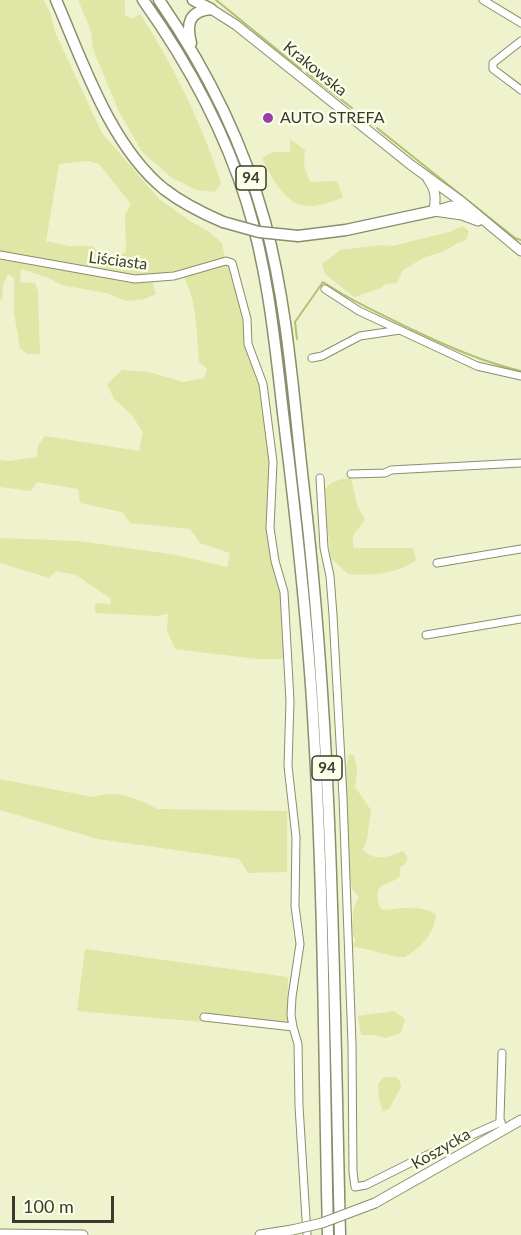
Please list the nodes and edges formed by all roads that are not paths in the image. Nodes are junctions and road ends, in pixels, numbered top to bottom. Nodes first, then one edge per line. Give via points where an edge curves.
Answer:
1 (56, 0) edge
2 (143, 0) edge
3 (159, 0) edge
4 (193, 0) edge
5 (483, 0) edge
6 (211, 9) junction
7 (521, 23) edge
8 (521, 41) edge
9 (198, 60) junction
10 (521, 90) edge
11 (427, 177) junction
12 (436, 183) junction
13 (434, 211) junction
14 (472, 211) junction
15 (489, 226) junction
16 (521, 251) edge
17 (0, 255) edge
18 (325, 290) dead end
19 (400, 330) junction
20 (312, 358) dead end
21 (521, 376) edge
22 (521, 463) edge
23 (351, 474) dead end
24 (320, 478) dead end
25 (521, 549) edge
26 (437, 564) dead end
27 (521, 620) edge
28 (426, 636) dead end
29 (204, 1017) dead end
30 (293, 1027) junction
31 (502, 1053) dead end
32 (521, 1120) edge
33 (502, 1126) junction
34 (0, 1233) edge
35 (83, 1235) edge
36 (260, 1235) edge
37 (307, 1235) edge
38 (328, 1235) edge
39 (340, 1235) edge

1 - 13 main road, bridge via 110,122 129,152 150,176 197,211 259,232 298,236
2 - 38 main road, 94 via 190,72 221,133 248,205 270,311 301,568 314,732
3 - 9 main road, 94
4 - 6 main road
5 - 7 street
6 - 9 main road via 195,14 188,23
6 - 11 main road, Krakowska
8 - 10 street via 493,63 493,69
9 - 39 main road, 94 via 233,130 259,201 285,333 326,731
11 - 12 main road, Krakowska
11 - 13 main road via 436,194
12 - 13 main road via 442,198
12 - 14 main road, Krakowska
13 - 14 main road via 452,206
13 - 15 main road, Krakowska via 462,215
14 - 15 main road, Krakowska
15 - 16 main road, Krakowska
17 - 30 street, Liściasta via 135,279 174,276 220,262 232,263 247,319 248,344 263,384 273,462 270,528 284,592 290,701 288,766 296,837 300,944 292,997
18 - 19 street
19 - 20 street via 360,336
19 - 21 street via 477,366
22 - 23 street
24 - 33 street via 333,615 343,797 355,1187
25 - 26 street
27 - 28 street
29 - 30 street
30 - 37 street via 298,1044
31 - 33 street
32 - 33 main road, Koszycka
33 - 36 main road, Koszycka, bridge via 375,1203 322,1223
34 - 35 main road

